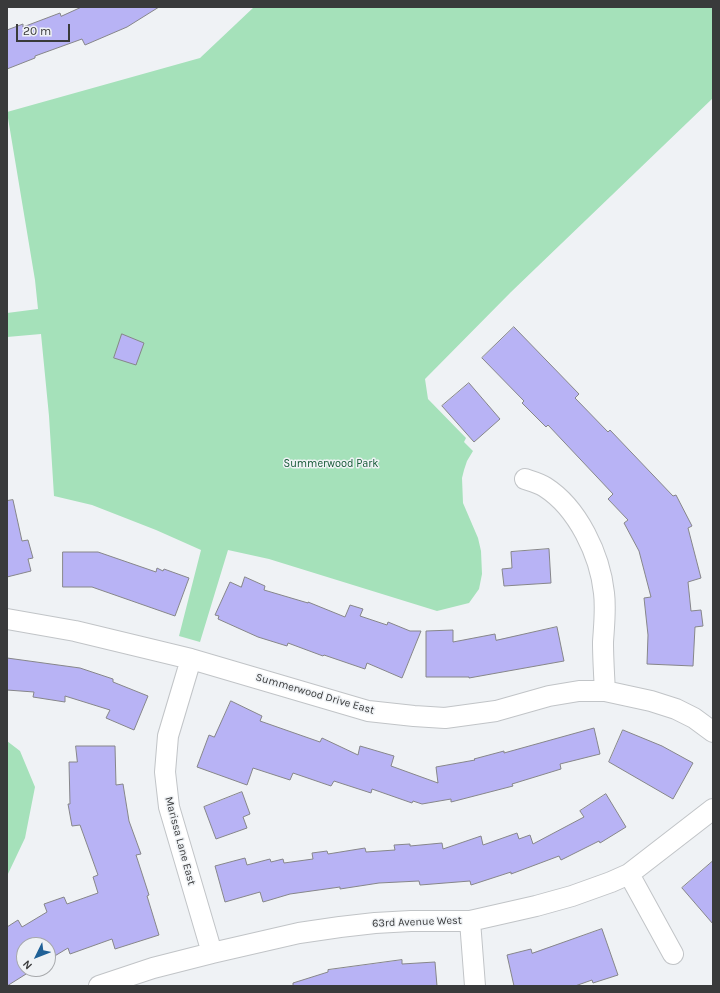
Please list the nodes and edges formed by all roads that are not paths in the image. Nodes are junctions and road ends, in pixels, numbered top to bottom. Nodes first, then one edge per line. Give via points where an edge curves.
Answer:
1 (525, 479) dead end
2 (7, 619) edge
3 (192, 659) junction
4 (605, 691) junction
5 (713, 732) edge
6 (713, 809) edge
7 (629, 874) junction
8 (470, 920) junction
9 (212, 952) junction
10 (673, 954) dead end
11 (99, 986) edge
12 (474, 986) edge

1 - 4 street via 544,486 566,505 591,545 604,593
2 - 3 street, Summerwood Drive East via 75,631
3 - 4 street, Summerwood Drive East via 368,711 414,716 445,718 471,715 496,711 549,696 579,691
3 - 9 street, Marissa Lane East via 168,736 164,772 169,807
4 - 5 street, Summerwood Drive East via 676,709
6 - 7 street, 63rd Avenue West
7 - 8 street, 63rd Avenue West via 572,896
7 - 10 street
8 - 9 street, 63rd Avenue West via 411,920 340,926
8 - 12 street
9 - 11 street, 63rd Avenue West

